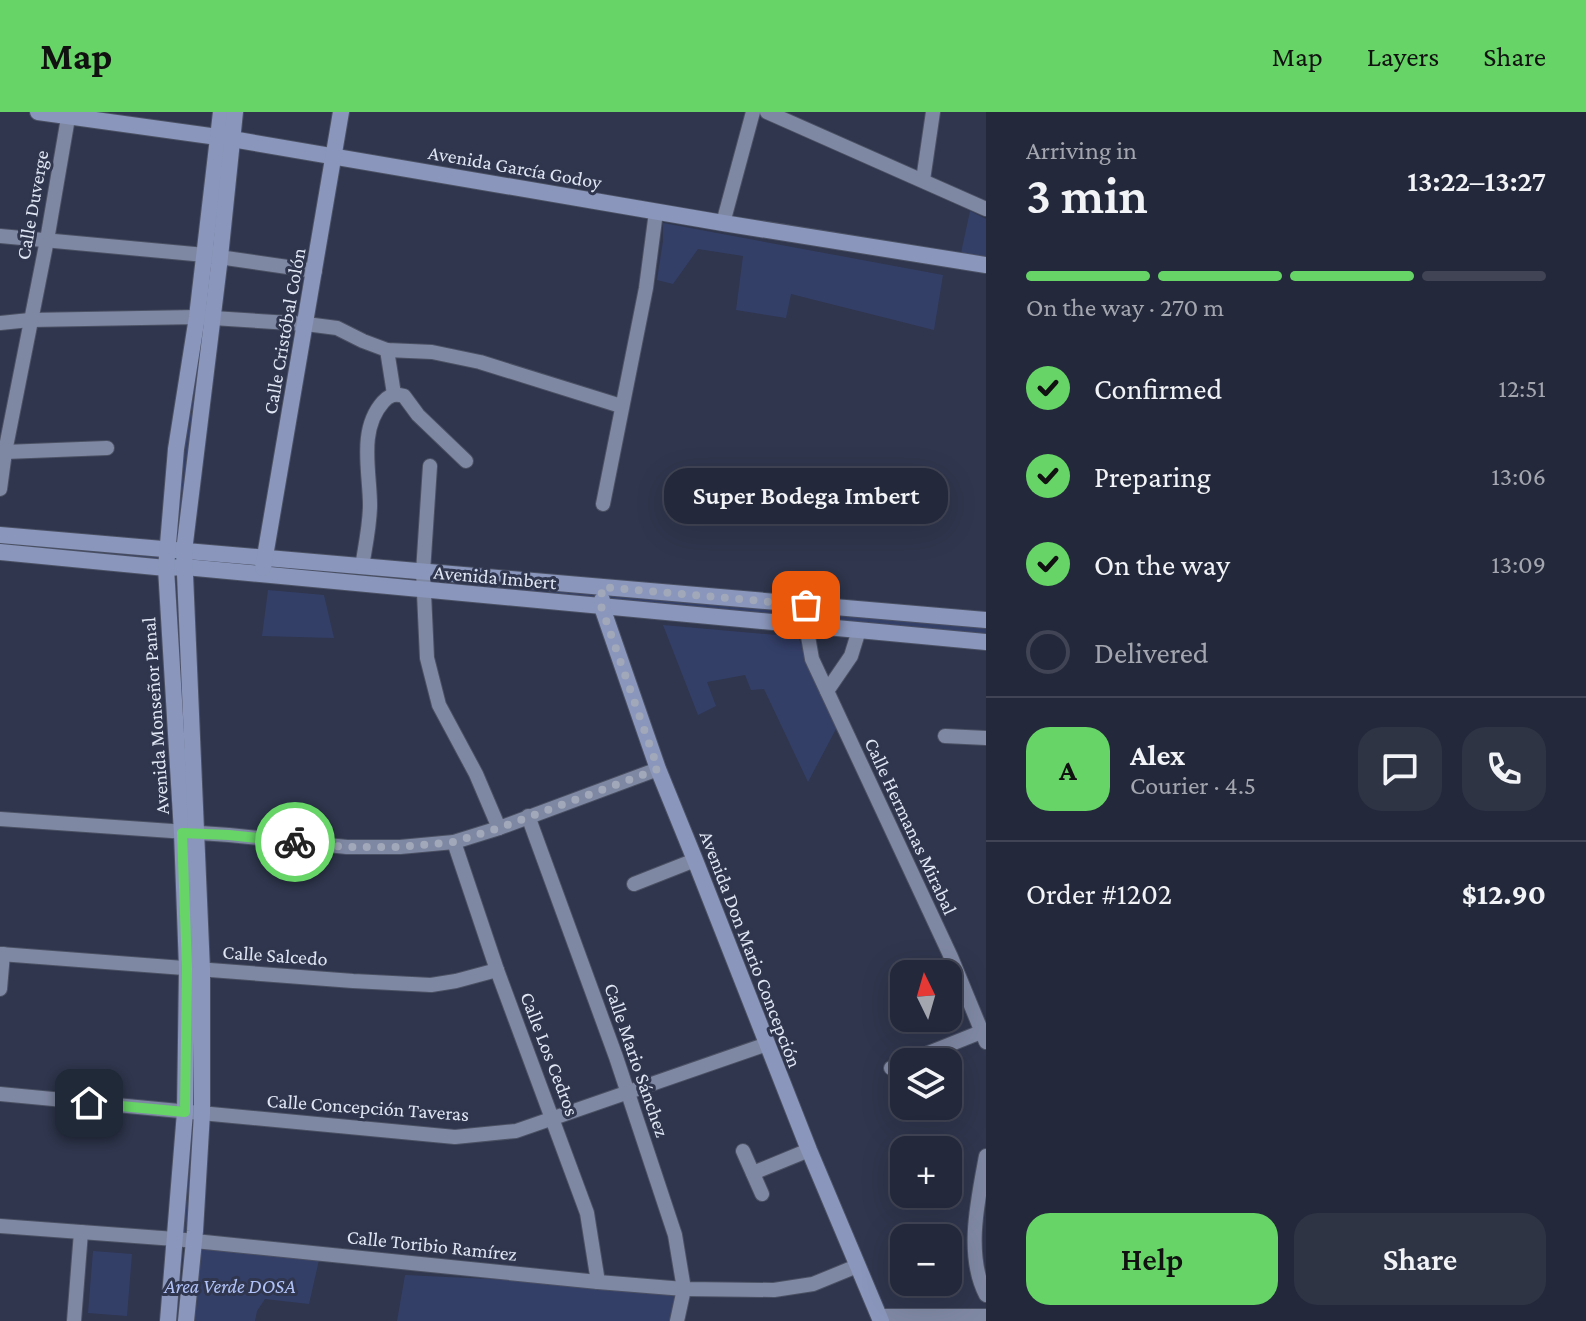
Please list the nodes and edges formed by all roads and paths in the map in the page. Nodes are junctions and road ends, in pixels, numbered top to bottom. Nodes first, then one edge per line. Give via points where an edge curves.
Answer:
1 (38, 112) edge
2 (221, 112) edge
3 (235, 112) edge
4 (341, 112) edge
5 (753, 112) edge
6 (767, 112) edge
7 (933, 112) edge
8 (68, 115) edge
9 (789, 116) edge
10 (225, 138) junction
11 (334, 156) junction
12 (923, 180) junction
13 (986, 209) edge
14 (656, 212) junction
15 (723, 223) junction
16 (0, 236) edge
17 (47, 240) junction
18 (212, 256) junction
19 (986, 265) edge
20 (315, 271) junction
21 (205, 317) junction
22 (30, 320) junction
23 (0, 323) edge
24 (306, 324) junction
25 (387, 350) junction
26 (394, 394) junction
27 (621, 406) junction
28 (107, 448) dead end
29 (5, 452) junction
30 (466, 461) dead end
31 (430, 466) dead end
32 (0, 489) edge
33 (603, 504) dead end
34 (0, 535) edge
35 (0, 552) edge
36 (265, 557) junction
37 (176, 559) junction
38 (362, 567) junction
39 (423, 572) junction
40 (262, 575) junction
41 (602, 587) junction
42 (424, 590) junction
43 (806, 605) junction
44 (601, 606) junction
45 (985, 617) edge
46 (806, 625) junction
47 (859, 630) junction
48 (986, 642) edge
49 (827, 691) junction
50 (945, 736) dead end
51 (986, 738) edge
52 (658, 769) junction
53 (528, 816) junction
54 (0, 819) edge
55 (499, 828) junction
56 (190, 834) junction
57 (454, 842) junction
58 (695, 860) junction
59 (634, 884) dead end
60 (2, 954) edge
61 (195, 969) junction
62 (497, 970) junction
63 (0, 989) edge
64 (984, 1037) edge
65 (767, 1044) junction
66 (950, 1048) edge
67 (628, 1092) junction
68 (0, 1094) edge
69 (193, 1112) junction
70 (553, 1118) junction
71 (809, 1150) junction
72 (743, 1151) dead end
73 (986, 1156) edge
74 (753, 1173) junction
75 (762, 1194) dead end
76 (0, 1226) edge
77 (81, 1232) junction
78 (175, 1239) junction
79 (193, 1241) junction
80 (857, 1266) junction
81 (598, 1282) junction
82 (684, 1289) junction
83 (986, 1295) edge
84 (986, 1316) edge
85 (880, 1318) edge
86 (74, 1321) edge
87 (168, 1321) edge
88 (186, 1321) edge
89 (677, 1321) edge

1 - 8 main road, Avenida García Godoy
2 - 10 main road, Avenida Monseñor Panal
3 - 10 main road, Avenida Monseñor Panal
4 - 11 main road, Calle Cristóbal Colón
5 - 15 street
6 - 9 street
7 - 12 street
8 - 10 main road, Avenida García Godoy
8 - 17 street, Calle Duverge
9 - 12 street
10 - 11 main road, Avenida García Godoy
10 - 18 main road, Avenida Monseñor Panal
11 - 14 main road, Avenida García Godoy
11 - 20 main road, Calle Cristóbal Colón
12 - 13 street
14 - 15 main road, Avenida García Godoy
14 - 27 street
15 - 19 main road, Avenida García Godoy
16 - 17 street
17 - 18 street
17 - 22 street, Calle Duverge
18 - 20 street
18 - 21 main road, Avenida Monseñor Panal
20 - 24 main road, Calle Cristóbal Colón
21 - 22 street
21 - 24 street
21 - 37 main road, Avenida Monseñor Panal
22 - 23 street
22 - 29 street, Calle Duverge
24 - 25 street via 337,328
24 - 36 main road, Calle Cristóbal Colón
25 - 26 street
25 - 27 street via 480,362
26 - 30 street via 409,399 418,415
26 - 38 street via 379,407 369,433 370,503
27 - 33 street
28 - 29 street
29 - 32 street, Calle Duverge
31 - 39 street
34 - 37 main road, Avenida Imbert
35 - 37 main road, Avenida Imbert
36 - 37 main road, Avenida Imbert
36 - 38 main road, Avenida Imbert
36 - 40 main road, Calle Cristóbal Colón
37 - 40 main road, Avenida Imbert
37 - 56 main road, Avenida Monseñor Panal
38 - 39 main road, Avenida Imbert
39 - 41 main road, Avenida Imbert
39 - 42 street
40 - 42 main road, Avenida Imbert
41 - 43 main road, Avenida Imbert
41 - 44 main road, Avenida Don Mario Concepción
42 - 44 main road, Avenida Imbert
42 - 55 street via 427,658 439,705
43 - 45 main road, Avenida Imbert
43 - 46 street, Calle Hermanas Mirabal
44 - 46 main road, Avenida Imbert
44 - 52 main road, Avenida Don Mario Concepción
46 - 47 main road, Avenida Imbert
46 - 49 street, Calle Hermanas Mirabal via 812,659
47 - 48 main road, Avenida Imbert
47 - 49 street via 851,656
49 - 64 street, Calle Hermanas Mirabal
50 - 51 street
52 - 53 street
52 - 58 main road, Avenida Don Mario Concepción
53 - 55 street
53 - 67 street, Calle Mario Sánchez
54 - 56 street
55 - 57 street
56 - 57 street via 347,847
56 - 61 main road, Avenida Monseñor Panal
57 - 62 street, Calle Los Cedros
58 - 59 street
58 - 65 main road, Avenida Don Mario Concepción
60 - 61 street, Calle Salcedo
60 - 63 street
61 - 62 street, Calle Salcedo via 431,985
61 - 69 main road, Avenida Monseñor Panal
62 - 70 street, Calle Los Cedros
64 - 66 street
65 - 67 street, Calle Concepción Taveras
65 - 71 main road, Avenida Don Mario Concepción
67 - 70 street, Calle Concepción Taveras
67 - 82 street, Calle Mario Sánchez via 675,1235
68 - 69 street, Calle Concepción Taveras
69 - 70 street, Calle Concepción Taveras via 455,1137 516,1131
69 - 78 main road, Avenida Monseñor Panal
69 - 79 main road, Avenida Monseñor Panal
70 - 81 street, Calle Los Cedros via 587,1213
71 - 74 street
71 - 80 main road, Avenida Don Mario Concepción
72 - 74 street
73 - 83 street via 975,1240 979,1283
74 - 75 street
76 - 77 street, Calle Toribio Ramírez
77 - 78 street, Calle Toribio Ramírez
77 - 86 street
78 - 79 street, Calle Toribio Ramírez
78 - 87 main road, Avenida Monseñor Panal
79 - 81 street, Calle Toribio Ramírez
79 - 88 main road, Avenida Monseñor Panal
80 - 82 street, Calle Toribio Ramírez via 813,1284 774,1290
80 - 85 main road, Avenida Don Mario Concepción
81 - 82 street, Calle Toribio Ramírez
82 - 89 street, Calle Mario Sánchez
84 - 85 street

